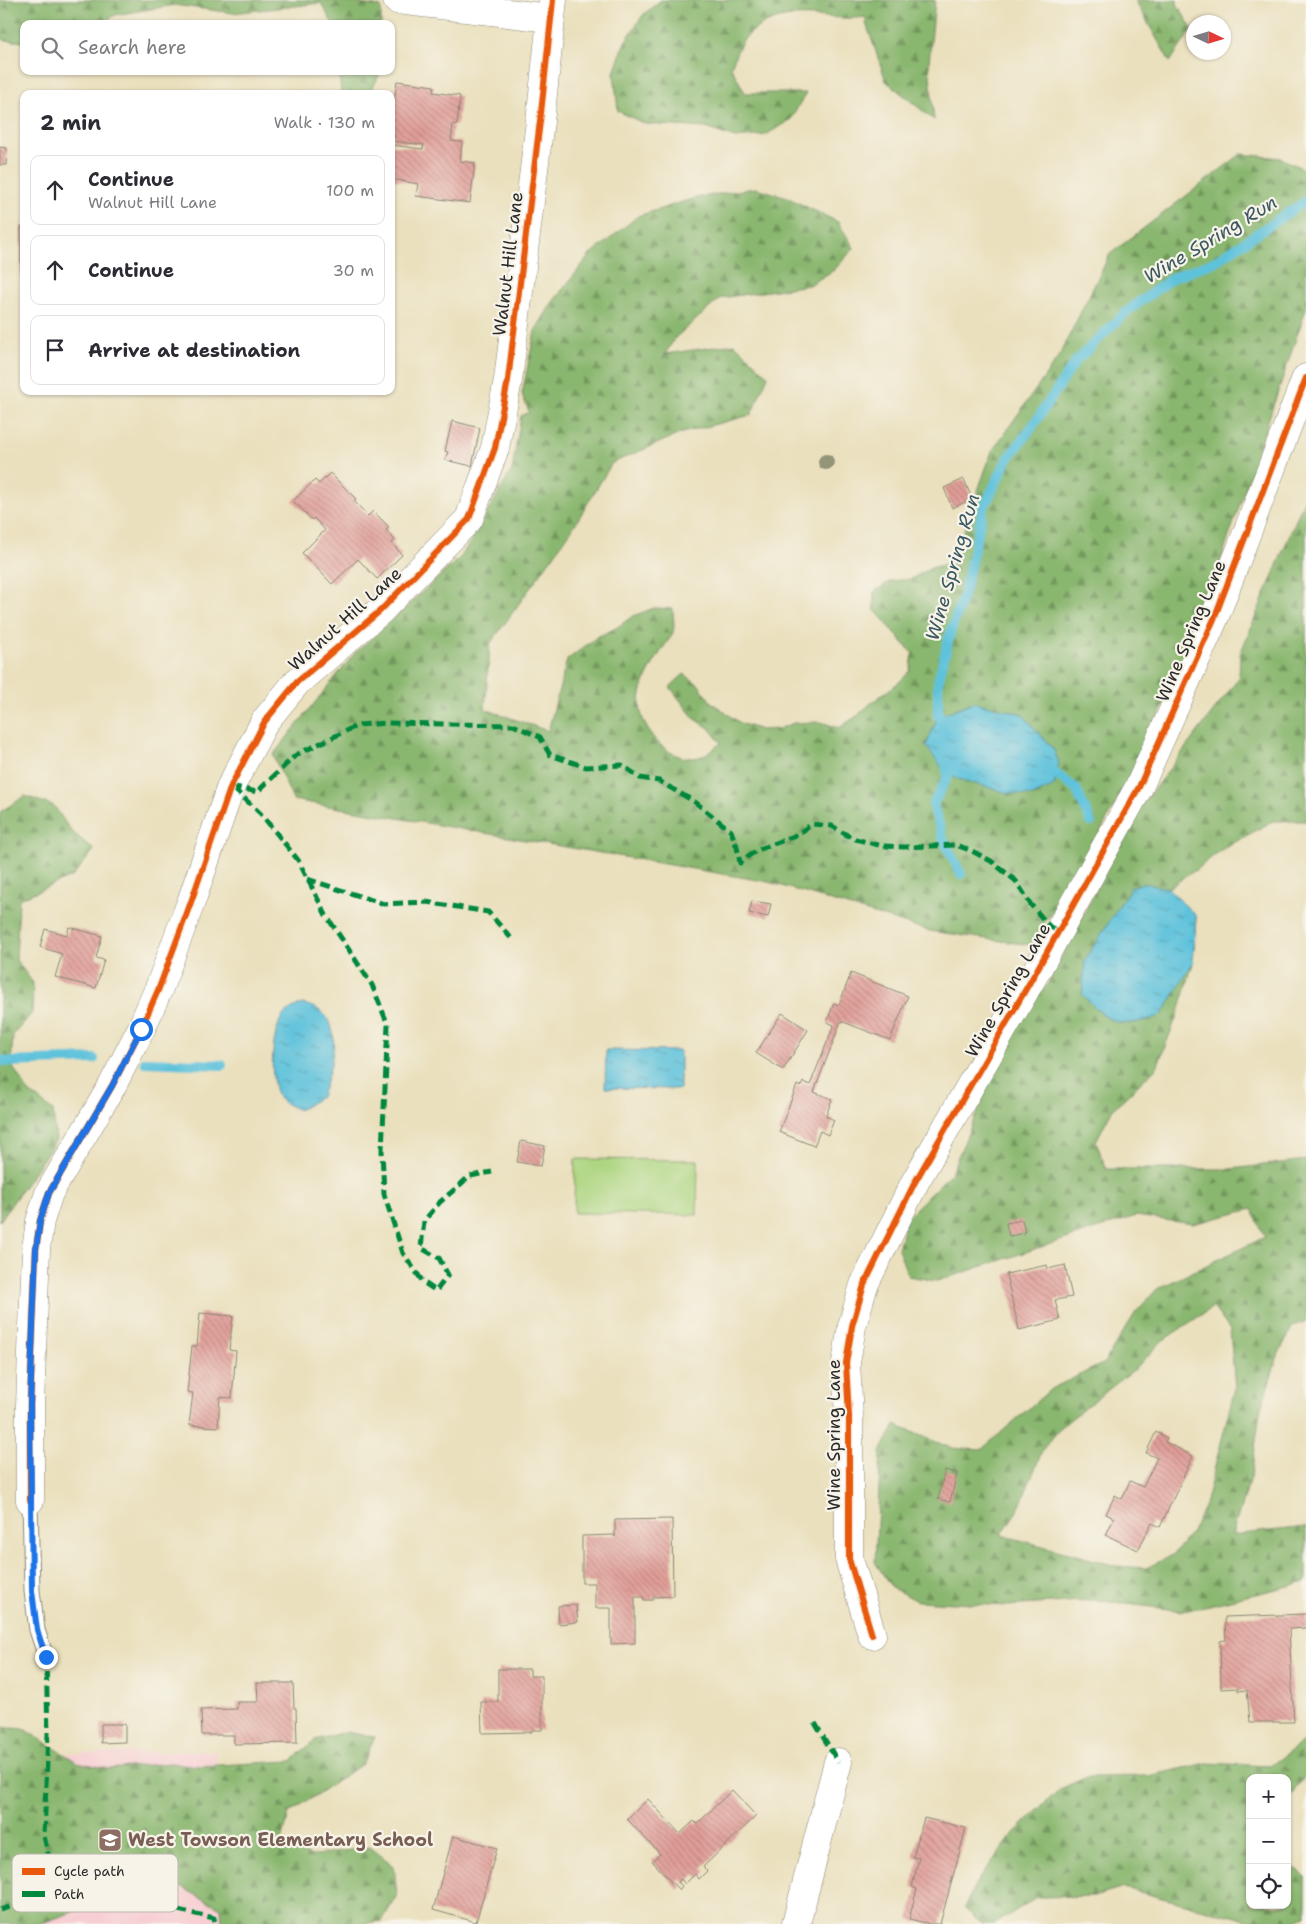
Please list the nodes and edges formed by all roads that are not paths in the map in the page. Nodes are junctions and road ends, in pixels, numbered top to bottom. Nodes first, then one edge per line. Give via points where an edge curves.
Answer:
1 (397, 0) edge
2 (552, 9) edge
3 (1306, 378) edge
4 (30, 1500) joint
5 (872, 1635) dead end
6 (46, 1657) dead end
7 (838, 1762) dead end
8 (796, 1924) edge

1 - 2 street
2 - 4 street, Walnut Hill Lane via 508,380 495,448 469,519 380,610 297,682 265,721 231,786 191,902 141,1029 112,1086 49,1193 36,1249
3 - 5 street, Wine Spring Lane via 1214,620 1139,787 915,1182 864,1285 846,1363 849,1559
4 - 6 lane via 32,1591 37,1630
7 - 8 street

